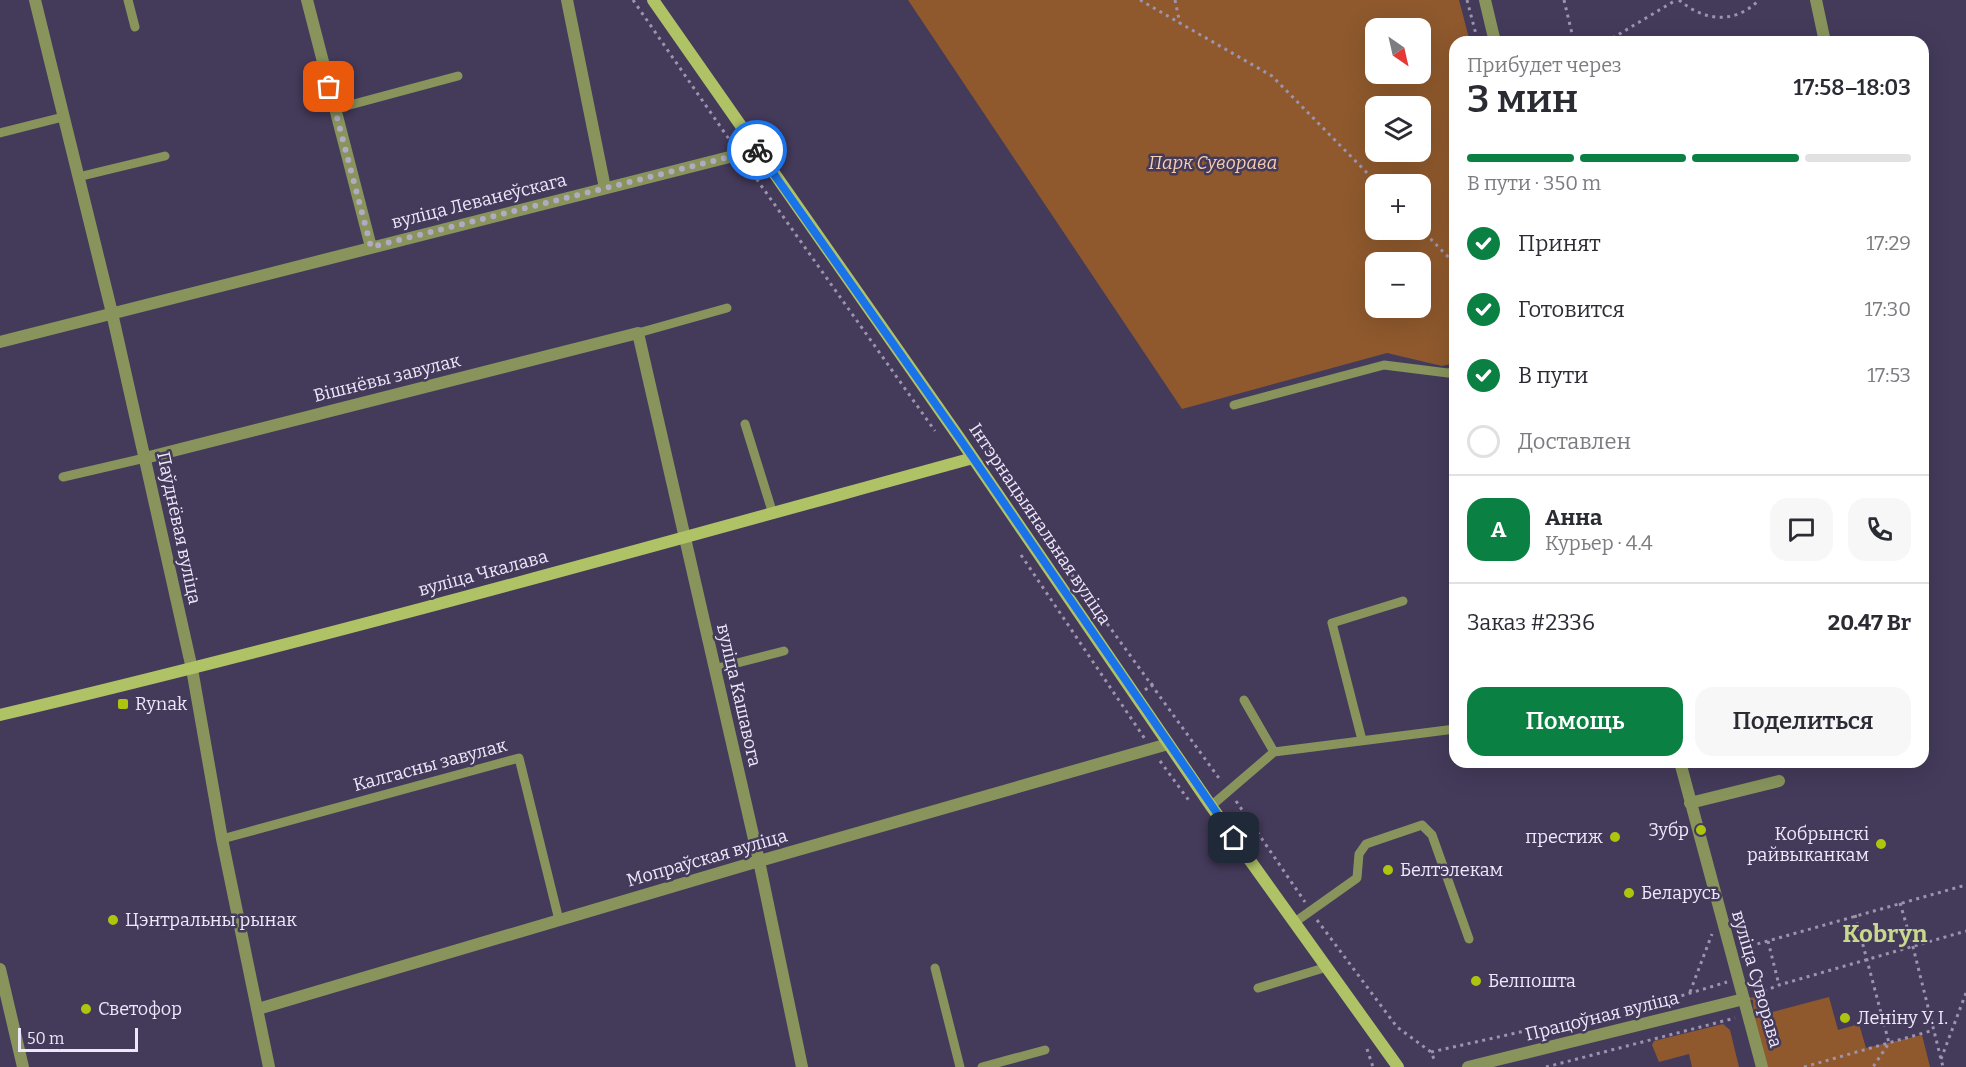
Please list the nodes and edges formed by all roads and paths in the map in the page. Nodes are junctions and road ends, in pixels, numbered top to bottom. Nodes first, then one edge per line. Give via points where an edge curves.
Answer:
1 (35, 0) edge
2 (128, 0) edge
3 (307, 0) edge
4 (567, 0) edge
5 (633, 0) edge
6 (653, 0) edge
7 (1140, 0) edge
8 (1174, 0) edge
9 (1467, 0) edge
10 (1485, 0) edge
11 (1564, 0) edge
12 (1677, 0) edge
13 (1760, 0) edge
14 (1816, 0) edge
15 (1180, 24) junction
16 (135, 27) dead end
17 (1476, 36) edge
18 (1494, 36) edge
19 (1573, 36) edge
20 (1616, 36) edge
21 (1824, 36) edge
22 (458, 76) dead end
23 (335, 109) junction
24 (63, 117) junction
25 (0, 133) edge
26 (757, 150) junction
27 (739, 154) junction
28 (165, 156) dead end
29 (1368, 174) edge
30 (78, 177) junction
31 (605, 188) junction
32 (1431, 239) edge
33 (371, 247) junction
34 (1449, 258) edge
35 (727, 308) dead end
36 (112, 313) junction
37 (638, 333) junction
38 (0, 342) edge
39 (1449, 373) edge
40 (1234, 405) dead end
41 (745, 424) dead end
42 (938, 435) dead end
43 (145, 458) junction
44 (973, 458) junction
45 (63, 477) dead end
46 (773, 514) junction
47 (684, 539) junction
48 (1016, 549) dead end
49 (1068, 570) dead end
50 (1403, 601) dead end
51 (784, 651) dead end
52 (192, 669) junction
53 (714, 669) junction
54 (1244, 700) dead end
55 (0, 715) edge
56 (1449, 730) edge
57 (1362, 740) junction
58 (1168, 744) junction
59 (1152, 750) junction
60 (1274, 752) junction
61 (1681, 768) edge
62 (1779, 781) dead end
63 (1229, 792) junction
64 (1690, 803) junction
65 (1191, 804) dead end
66 (1211, 806) junction
67 (222, 839) junction
68 (759, 861) junction
69 (1966, 885) edge
70 (1899, 903) junction
71 (1311, 911) junction
72 (1855, 915) junction
73 (559, 920) junction
74 (1295, 922) junction
75 (1966, 931) edge
76 (1713, 932) dead end
77 (1469, 939) dead end
78 (1768, 941) junction
79 (1913, 947) junction
80 (1730, 951) junction
81 (1868, 960) junction
82 (1327, 967) junction
83 (934, 968) dead end
84 (0, 969) edge
85 (1738, 979) junction
86 (1779, 985) junction
87 (1258, 988) dead end
88 (1690, 993) junction
89 (1966, 993) edge
90 (1744, 999) junction
91 (258, 1009) junction
92 (5, 1013) edge
93 (1618, 1014) dead end
94 (1749, 1017) junction
95 (1597, 1020) dead end
96 (1934, 1030) junction
97 (1889, 1043) junction
98 (1366, 1047) dead end
99 (1045, 1050) dead end
100 (1431, 1052) junction
101 (1434, 1059) dead end
102 (1941, 1059) junction
103 (23, 1067) edge
104 (269, 1067) edge
105 (802, 1067) edge
106 (960, 1067) edge
107 (982, 1067) edge
108 (1373, 1067) edge
109 (1398, 1067) edge
110 (1468, 1067) edge
111 (1546, 1067) edge
112 (1762, 1067) edge
113 (1804, 1067) edge
114 (1873, 1067) edge
115 (1943, 1067) edge

1 - 24 street, Паўднёвая вуліца
2 - 16 lane
3 - 23 street
4 - 31 street
5 - 27 path
6 - 26 main road, Інтэрнацыянальная вуліца
7 - 15 path
8 - 15 path
9 - 17 path
10 - 18 street
11 - 19 path
12 - 13 path via 1706,17 1719,19 1740,14
12 - 20 path
14 - 21 street
15 - 29 path via 1272,76
22 - 23 lane
23 - 33 street
24 - 25 lane
24 - 30 street, Паўднёвая вуліца
26 - 27 street, вуліца Леванеўскага
26 - 44 main road, Інтэрнацыянальная вуліца
27 - 31 street, вуліца Леванеўскага
27 - 42 path
28 - 30 lane
30 - 36 street, Паўднёвая вуліца
31 - 33 street, вуліца Леванеўскага
32 - 34 path
33 - 36 street, вуліца Леванеўскага
35 - 37 lane
36 - 38 street, вуліца Леванеўскага
36 - 43 street, Паўднёвая вуліца
37 - 43 street, Вішнёвы завулак
37 - 47 street, вуліца Кашавога
39 - 40 lane via 1384,365
41 - 46 lane
43 - 45 lane
43 - 52 street, Паўднёвая вуліца
44 - 46 main road, вуліца Чкалава
44 - 58 main road, Інтэрнацыянальная вуліца
46 - 47 main road, вуліца Чкалава
47 - 52 main road, вуліца Чкалава
47 - 53 street, вуліца Кашавога
48 - 59 path
49 - 63 path
50 - 57 lane via 1332,623
51 - 53 lane
52 - 55 main road, вуліца Чкалава
52 - 67 street, Паўднёвая вуліца
53 - 68 street, вуліца Кашавога
54 - 60 lane
56 - 57 lane
57 - 60 lane
58 - 59 street, Мопраўская вуліца
58 - 66 main road, Інтэрнацыянальная вуліца
59 - 65 path
59 - 68 street, Мопраўская вуліца
60 - 63 lane
61 - 64 street, вуліца Суворава
62 - 64 street
63 - 66 lane
63 - 71 path
64 - 80 street, вуліца Суворава
66 - 74 main road, Інтэрнацыянальная вуліца
67 - 73 lane, Калгасны завулак via 519,758
67 - 91 street, Паўднёвая вуліца
68 - 73 street, Мопраўская вуліца
68 - 105 street, вуліца Кашавога
69 - 70 path
70 - 72 path
70 - 79 path
71 - 74 lane
71 - 77 lane via 1357,878 1359,854 1366,844 1422,825 1432,835
71 - 100 path via 1397,1027
72 - 78 path
72 - 81 path
73 - 91 street, Мопраўская вуліца
74 - 82 main road, Інтэрнацыянальная вуліца
75 - 79 path
76 - 88 path
78 - 80 path
78 - 86 path
79 - 81 path
79 - 96 path
80 - 85 street, вуліца Суворава
81 - 86 path
81 - 97 path
82 - 87 lane
82 - 109 main road, Інтэрнацыянальная вуліца
83 - 106 lane
84 - 92 street
85 - 88 path
85 - 90 street, вуліца Суворава
86 - 90 path
88 - 93 path
89 - 102 path
90 - 94 street, вуліца Суворава
90 - 110 street, Працоўная вуліца
91 - 104 street, Паўднёвая вуліца
92 - 103 street
94 - 111 path
94 - 112 street, вуліца Суворава
95 - 100 path via 1556,1024
96 - 97 path
96 - 102 path
97 - 113 path
97 - 114 path
98 - 108 path
99 - 107 lane
100 - 101 path
102 - 115 path

